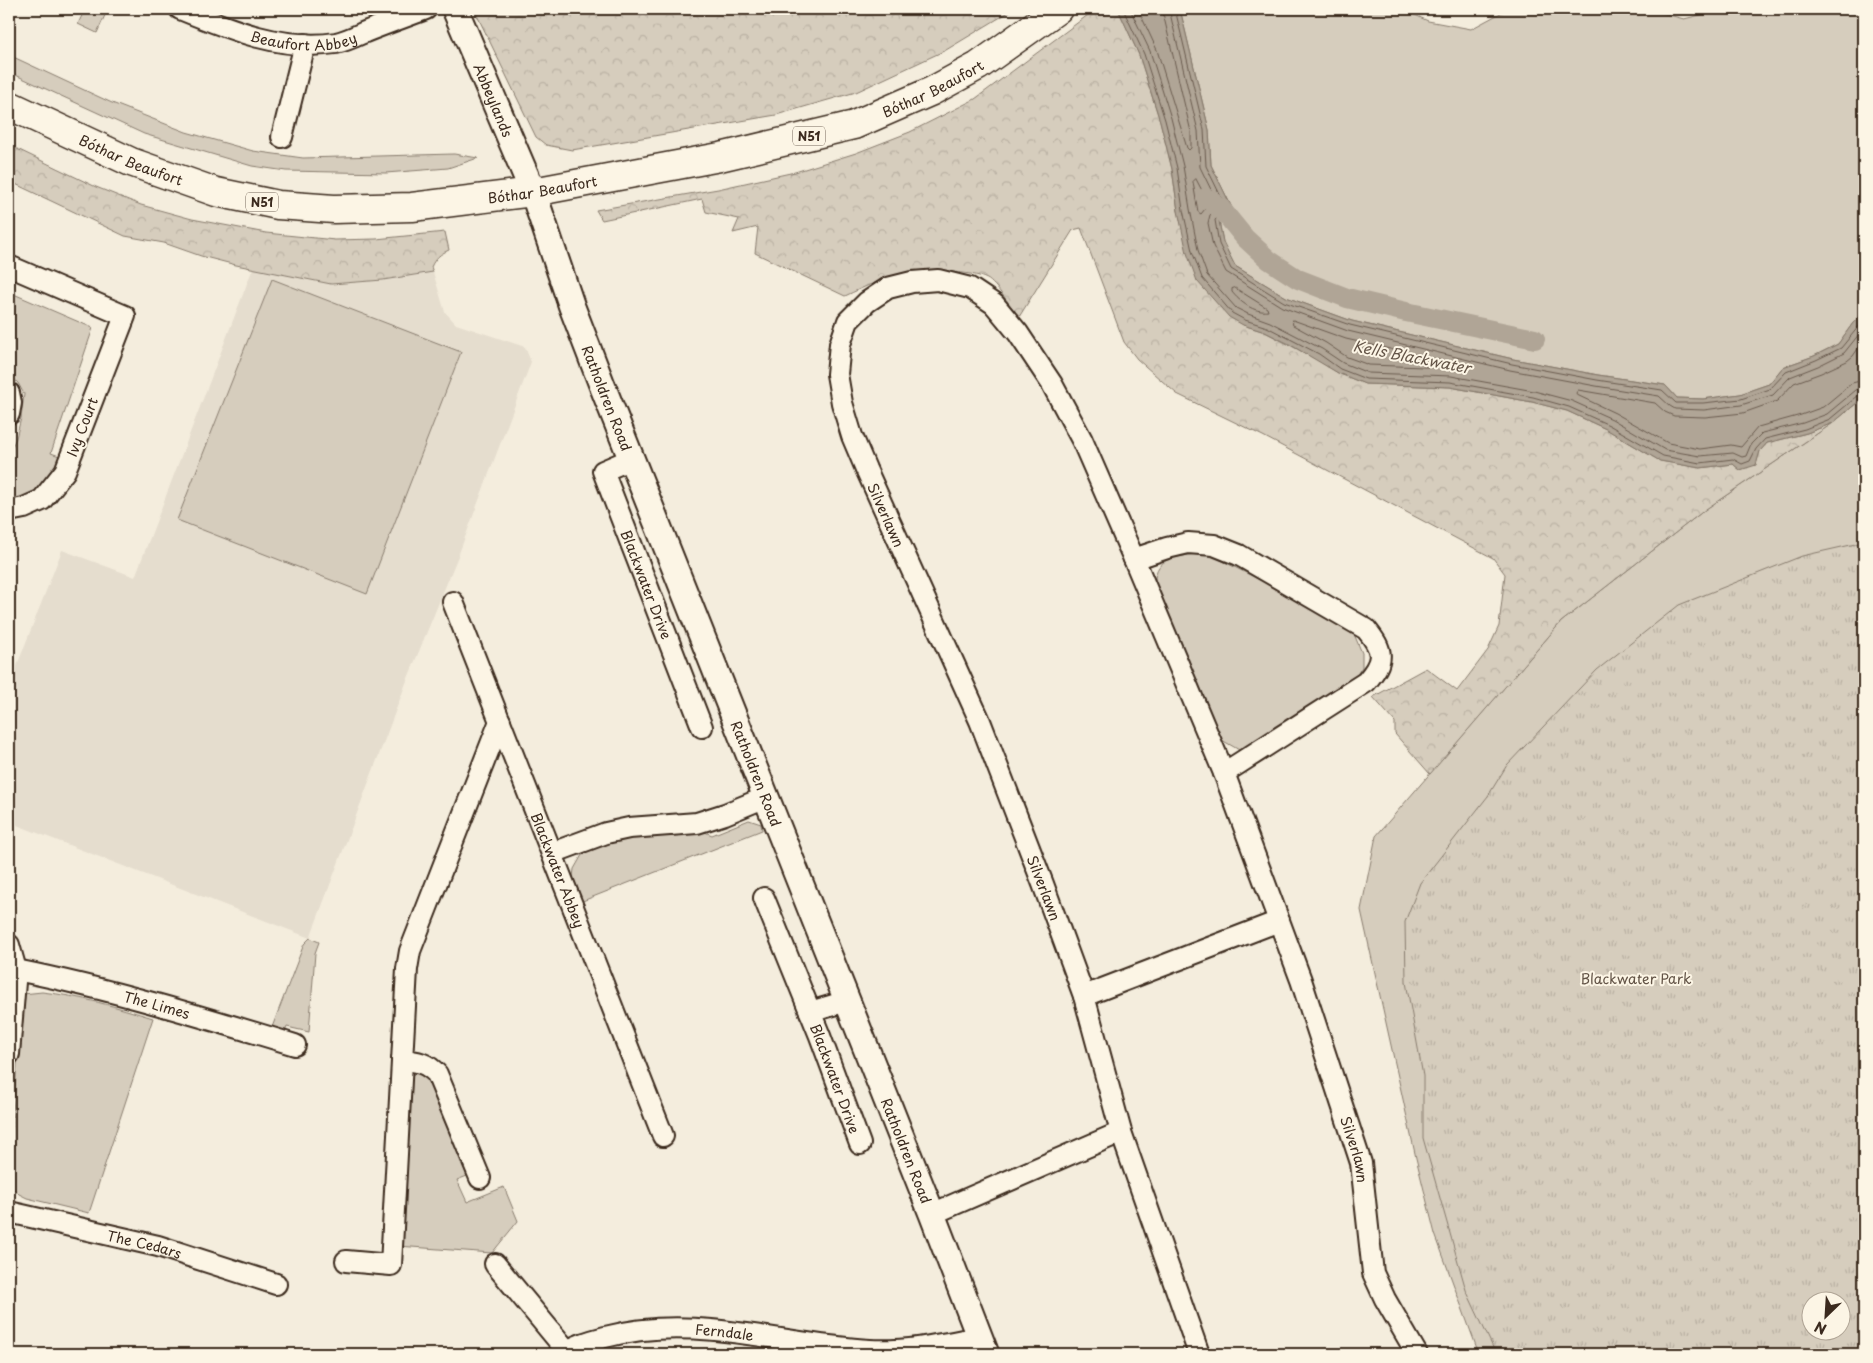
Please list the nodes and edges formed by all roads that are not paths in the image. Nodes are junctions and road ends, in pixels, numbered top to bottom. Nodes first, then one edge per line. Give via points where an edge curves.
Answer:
1 (180, 9) edge
2 (426, 9) edge
3 (455, 9) edge
4 (1058, 9) edge
5 (305, 44) junction
6 (9, 105) edge
7 (282, 137) dead end
8 (533, 192) junction
9 (9, 266) edge
10 (9, 393) edge
11 (9, 414) edge
12 (631, 459) junction
13 (9, 511) edge
14 (1134, 559) junction
15 (452, 602) dead end
16 (500, 721) junction
17 (702, 727) dead end
18 (1224, 773) junction
19 (766, 797) junction
20 (552, 853) junction
21 (764, 898) dead end
22 (1279, 921) junction
23 (9, 945) edge
24 (16, 970) junction
25 (1084, 996) junction
26 (848, 1001) junction
27 (810, 1012) junction
28 (295, 1045) dead end
29 (9, 1054) edge
30 (402, 1060) junction
31 (1121, 1132) junction
32 (663, 1136) dead end
33 (860, 1144) dead end
34 (480, 1178) dead end
35 (9, 1212) edge
36 (932, 1214) junction
37 (346, 1261) dead end
38 (495, 1264) dead end
39 (276, 1284) dead end
40 (983, 1346) edge
41 (565, 1353) edge
42 (1199, 1354) edge
43 (1418, 1354) edge

1 - 5 street, Beaufort Abbey via 240,32
2 - 5 street, Beaufort Abbey via 338,42
3 - 8 street, Abbeylands
4 - 8 main road, Bóthar Beaufort / N51 via 978,66 932,91 854,125 720,157
5 - 7 street
6 - 8 main road, Bóthar Beaufort / N51 via 164,175 216,192 278,205 334,209 412,207
8 - 12 street, Ratholdren Road via 575,314
9 - 13 street, Ivy Court via 125,316 65,471 42,500
10 - 11 street
12 - 17 street, Blackwater Drive via 603,471
12 - 19 street, Ratholdren Road
14 - 18 street, Silverlawn
14 - 18 street via 1188,543 1214,545 1239,555 1366,629 1375,641 1381,656 1377,670 1366,682
14 - 25 street, Silverlawn via 1082,440 1052,384 994,304 970,288 938,280 912,282 888,288 867,302 848,321 840,344 837,374 852,436 980,721
15 - 16 street, Blackwater Abbey
16 - 20 street, Blackwater Abbey
16 - 30 street via 410,951
18 - 22 street, Silverlawn
19 - 20 street via 697,823 629,828
19 - 26 street, Ratholdren Road
20 - 32 street, Blackwater Abbey
21 - 27 street, Blackwater Drive
22 - 25 street
22 - 43 street, Silverlawn via 1361,1163 1374,1273 1385,1299
23 - 24 street
24 - 28 street, The Limes via 155,1003
24 - 29 street
25 - 31 street, Silverlawn
26 - 27 street, Blackwater Drive
26 - 36 street, Ratholdren Road
27 - 33 street, Blackwater Drive
30 - 34 street via 430,1065 438,1074
30 - 37 street via 391,1266
31 - 36 street
31 - 42 street, Silverlawn
35 - 39 street, The Cedars via 158,1246
36 - 40 street, Ratholdren Road
38 - 41 street
40 - 41 street, Ferndale via 870,1350 665,1327 622,1332

